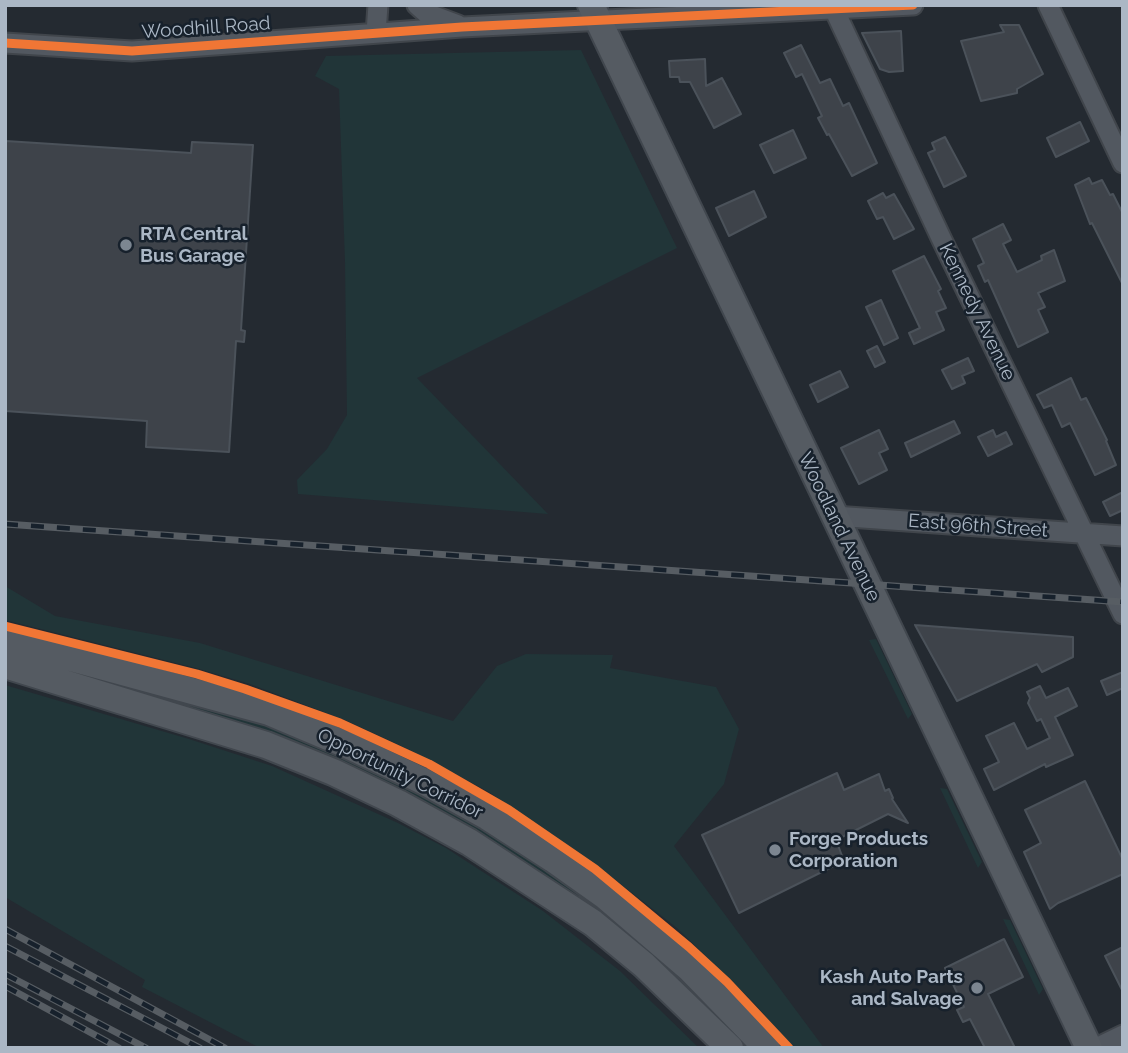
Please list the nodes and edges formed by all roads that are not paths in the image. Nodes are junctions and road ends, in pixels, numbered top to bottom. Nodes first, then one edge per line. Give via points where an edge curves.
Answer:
1 (378, 5) edge
2 (417, 5) edge
3 (913, 5) edge
4 (1048, 5) edge
5 (805, 8) edge
6 (834, 9) junction
7 (595, 13) edge
8 (462, 27) junction
9 (376, 33) junction
10 (5, 43) edge
11 (1123, 163) edge
12 (834, 516) junction
13 (1085, 533) junction
14 (1123, 536) edge
15 (1123, 614) edge
16 (5, 640) edge
17 (5, 666) edge
18 (1123, 1035) edge
19 (730, 1048) edge
20 (767, 1048) edge
21 (1089, 1048) edge
22 (1096, 1048) edge

1 - 9 street
2 - 8 street
3 - 6 street, Woodhill Road
4 - 11 street
5 - 6 street, Woodhill Road
5 - 7 street, Woodhill Road
6 - 13 street, Kennedy Avenue
7 - 8 street, Woodhill Road
7 - 12 main road, Woodland Avenue
8 - 9 street, Woodhill Road
9 - 10 street, Woodhill Road via 132,51
12 - 13 street, East 96th Street
12 - 21 main road, Woodland Avenue
13 - 14 street, East 96th Street
13 - 15 street, Kennedy Avenue
16 - 20 main road, Opportunity Corridor via 269,712 423,781 488,817 605,896 690,969
17 - 19 main road, Opportunity Corridor via 266,745 398,803 593,923
18 - 22 street

